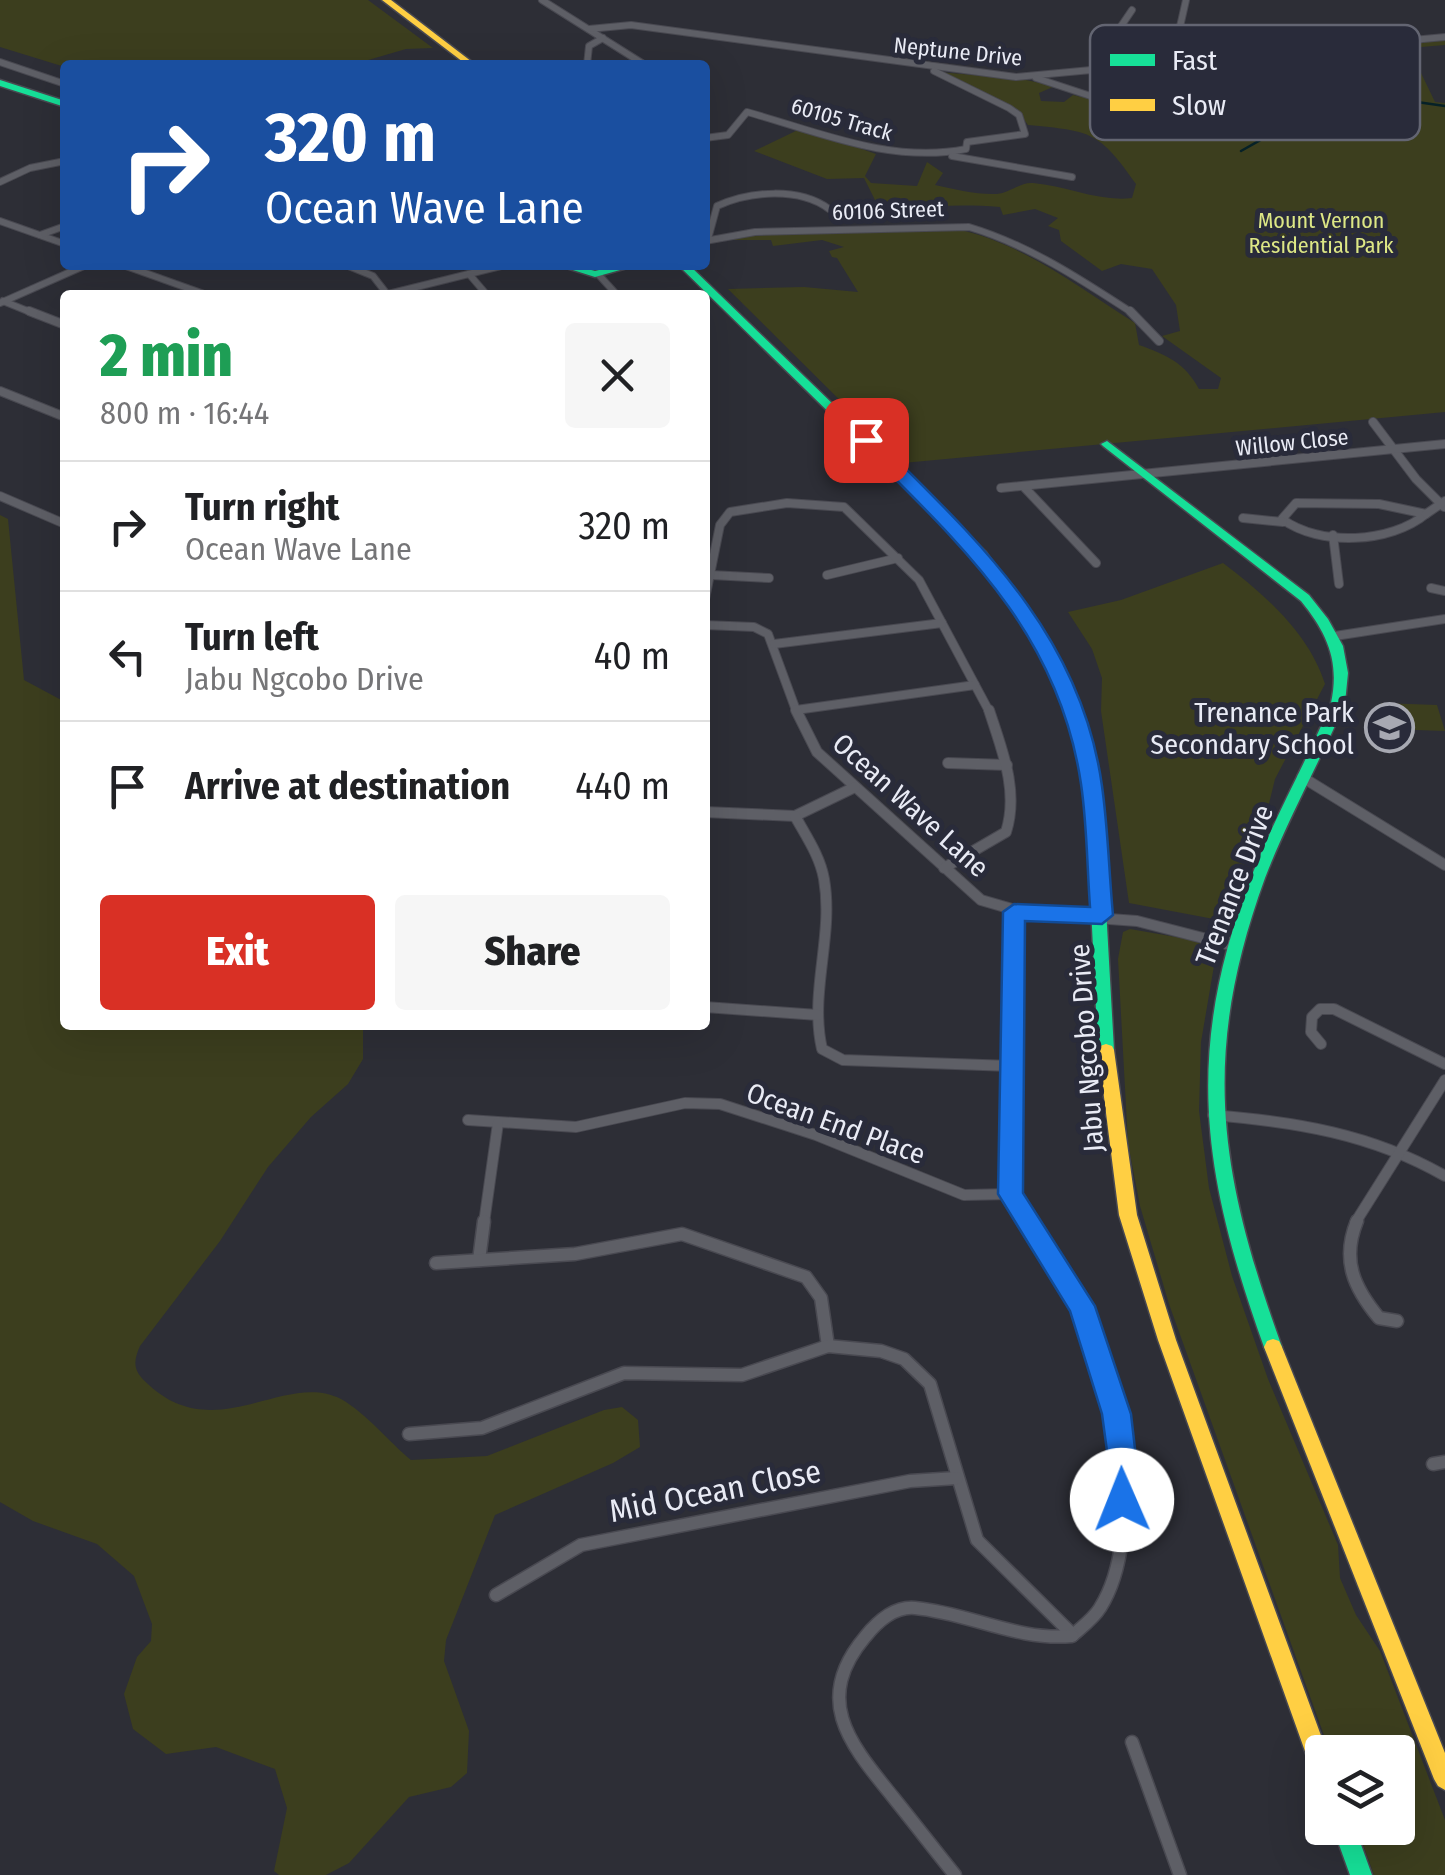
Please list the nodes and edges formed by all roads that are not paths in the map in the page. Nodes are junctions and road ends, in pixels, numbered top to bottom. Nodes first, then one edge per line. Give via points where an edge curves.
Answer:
1 (386, 0) edge
2 (542, 0) edge
3 (1186, 0) edge
4 (1132, 10) dead end
5 (1122, 25) edge
6 (1180, 25) edge
7 (589, 28) junction
8 (1445, 37) edge
9 (603, 38) junction
10 (1420, 39) edge
11 (465, 60) edge
12 (588, 60) edge
13 (637, 60) edge
14 (0, 62) edge
15 (10, 66) junction
16 (928, 68) junction
17 (0, 70) edge
18 (1090, 70) edge
19 (1031, 76) junction
20 (60, 82) edge
21 (0, 84) edge
22 (1090, 96) edge
23 (60, 102) edge
24 (710, 137) edge
25 (931, 156) junction
26 (60, 162) edge
27 (1072, 177) dead end
28 (1, 179) edge
29 (829, 209) dead end
30 (0, 221) edge
31 (60, 228) edge
32 (710, 230) edge
33 (40, 235) junction
34 (710, 240) edge
35 (60, 242) edge
36 (75, 270) edge
37 (136, 270) edge
38 (359, 270) edge
39 (485, 270) edge
40 (582, 270) edge
41 (614, 270) edge
42 (688, 270) edge
43 (469, 274) junction
44 (598, 274) junction
45 (193, 290) edge
46 (382, 290) edge
47 (405, 290) edge
48 (482, 290) edge
49 (612, 290) edge
50 (709, 290) edge
51 (710, 291) edge
52 (2, 302) edge
53 (60, 323) edge
54 (1159, 341) dead end
55 (0, 391) edge
56 (60, 415) edge
57 (1372, 422) dead end
58 (1107, 444) dead end
59 (1445, 444) edge
60 (1393, 449) junction
61 (1143, 474) junction
62 (1024, 487) junction
63 (1001, 488) dead end
64 (0, 496) edge
65 (1443, 503) edge
66 (1427, 514) junction
67 (1243, 518) dead end
68 (60, 522) edge
69 (1284, 522) junction
70 (1332, 535) junction
71 (898, 558) junction
72 (1096, 563) dead end
73 (711, 575) junction
74 (828, 576) dead end
75 (769, 578) dead end
76 (710, 579) edge
77 (1339, 584) dead end
78 (1431, 588) dead end
79 (1445, 591) edge
80 (1445, 619) edge
81 (942, 623) junction
82 (710, 625) edge
83 (1335, 636) junction
84 (774, 644) junction
85 (975, 685) junction
86 (796, 710) junction
87 (948, 763) dead end
88 (1007, 765) junction
89 (1302, 777) junction
90 (854, 787) junction
91 (710, 812) edge
92 (795, 816) junction
93 (1445, 866) edge
94 (944, 868) junction
95 (1014, 912) junction
96 (1102, 915) junction
97 (1234, 946) junction
98 (710, 1008) edge
99 (818, 1015) junction
100 (1321, 1044) dead end
101 (1445, 1064) edge
102 (1011, 1066) junction
103 (1445, 1080) edge
104 (1213, 1115) junction
105 (468, 1120) dead end
106 (498, 1123) junction
107 (1402, 1151) junction
108 (1445, 1176) edge
109 (1010, 1194) junction
110 (479, 1260) junction
111 (436, 1263) dead end
112 (1397, 1322) dead end
113 (828, 1346) junction
114 (408, 1434) dead end
115 (957, 1478) junction
116 (496, 1594) dead end
117 (1073, 1636) junction
118 (1310, 1735) edge
119 (1132, 1742) dead end
120 (1445, 1780) edge
121 (1350, 1845) edge
122 (954, 1875) edge
123 (1180, 1875) edge
124 (1361, 1875) edge

1 - 11 main road
2 - 7 street
3 - 6 street
4 - 5 street
7 - 9 street
7 - 16 street, Neptune Drive via 630,25
8 - 10 street, Neptune Drive
9 - 12 street via 589,46
9 - 13 street
14 - 15 street
15 - 17 street
15 - 20 street
16 - 19 street, Neptune Drive
16 - 25 street, 60105 Track via 1009,108 1025,130
18 - 19 street, Neptune Drive
19 - 22 street
21 - 23 main road
24 - 25 street, 60105 Track via 728,135 742,113 759,113 866,147
25 - 27 street
26 - 28 street
29 - 32 street via 798,196 729,200 717,206
30 - 33 street
31 - 33 street
33 - 35 street
34 - 54 street, 60106 Street via 755,232 969,228 1051,262 1133,313
36 - 52 street
37 - 45 street
38 - 46 street via 374,276
39 - 43 street
40 - 44 main road
41 - 44 main road
42 - 50 main road, Jabu Ngcobo Drive
43 - 47 street
43 - 48 street
44 - 49 street
51 - 96 main road, Jabu Ngcobo Drive via 944,516 1016,598 1067,693 1081,737 1092,784
52 - 53 street
55 - 56 street
57 - 60 street
58 - 61 main road
59 - 60 street, Willow Close
60 - 61 street, Willow Close
60 - 65 street
61 - 62 street, Willow Close
61 - 83 main road via 1305,598
62 - 63 street, Willow Close
62 - 72 street
64 - 68 street
65 - 66 street
66 - 69 street via 1396,503 1296,503
66 - 70 street via 1389,534
67 - 69 street
69 - 70 street
70 - 77 street
71 - 73 street via 844,507 809,501 730,512 720,525
71 - 74 street
71 - 81 street via 919,580
73 - 75 street
73 - 76 street
78 - 79 street
80 - 83 street
81 - 84 street
81 - 85 street
82 - 84 street via 754,627
83 - 89 main road, Trenance Drive via 1344,677
84 - 86 street, Ocean Wave Lane
85 - 86 street
85 - 88 street
86 - 90 street, Ocean Wave Lane via 812,744
87 - 88 street
88 - 94 street via 1012,813 1006,832
89 - 93 street
89 - 97 main road, Trenance Drive
90 - 92 street
90 - 94 street, Ocean Wave Lane
91 - 92 street
92 - 99 street via 825,887
94 - 95 street, Ocean Wave Lane via 981,900
95 - 96 street, Ocean Wave Lane
95 - 102 street
96 - 97 street, Ocean Wave Lane
96 - 118 main road, Jabu Ngcobo Drive via 1105,1042 1128,1214 1166,1340
97 - 104 main road, Trenance Drive via 1215,1030
98 - 99 street
99 - 102 street via 820,1043 832,1058
100 - 101 street via 1310,1032 1312,1018 1320,1009 1334,1009
102 - 109 street
103 - 107 street
104 - 107 street via 1327,1126
104 - 120 main road, Trenance Drive via 1249,1286
105 - 106 street, Ocean End Place
106 - 109 street, Ocean End Place via 595,1126 685,1102 720,1104 964,1195
106 - 110 street
107 - 108 street
107 - 112 street via 1354,1225 1349,1260 1361,1300 1379,1318
109 - 117 street via 1082,1306 1116,1414 1123,1466 1116,1562 1100,1610
110 - 111 street
110 - 113 street via 575,1254 682,1234 806,1277 821,1298
113 - 114 street via 742,1375 624,1374 482,1428
113 - 115 street via 881,1351 920,1370 937,1398
115 - 116 street, Mid Ocean Close via 910,1480 580,1545
115 - 117 street via 976,1540
117 - 122 street via 1020,1634 911,1607 880,1618 856,1648 839,1705 848,1740
119 - 123 street
121 - 124 main road

